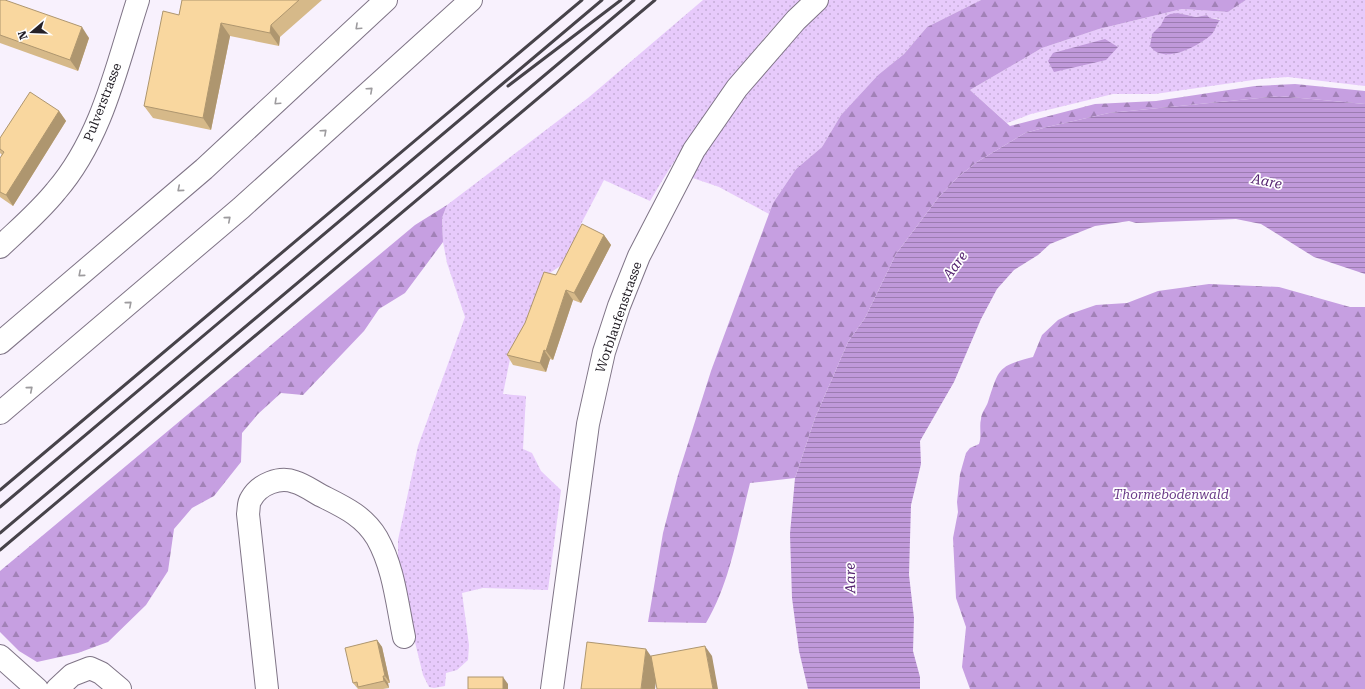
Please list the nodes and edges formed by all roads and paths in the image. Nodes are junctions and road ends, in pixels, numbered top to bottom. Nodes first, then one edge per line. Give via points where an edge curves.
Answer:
1 (138, 0) edge
2 (386, 0) edge
3 (471, 0) edge
4 (817, 0) edge
5 (0, 247) edge
6 (0, 343) edge
7 (0, 413) edge
8 (404, 637) dead end
9 (0, 656) edge
10 (37, 689) edge
11 (57, 689) edge
12 (120, 689) edge
13 (267, 689) edge
14 (552, 689) edge

1 - 5 main road, Pulverstrasse via 101,113 77,163 57,191
2 -> 6 main road via 204,169
7 -> 3 main road via 241,208
4 - 14 main road, Worblaufenstrasse via 796,20 738,88 694,150 639,256 619,306 602,358 588,424
8 - 13 main road via 389,568 377,538 366,523 355,513 295,482 274,481 254,493 248,514
9 - 10 main road
11 - 12 main road via 72,675 90,668 101,673

